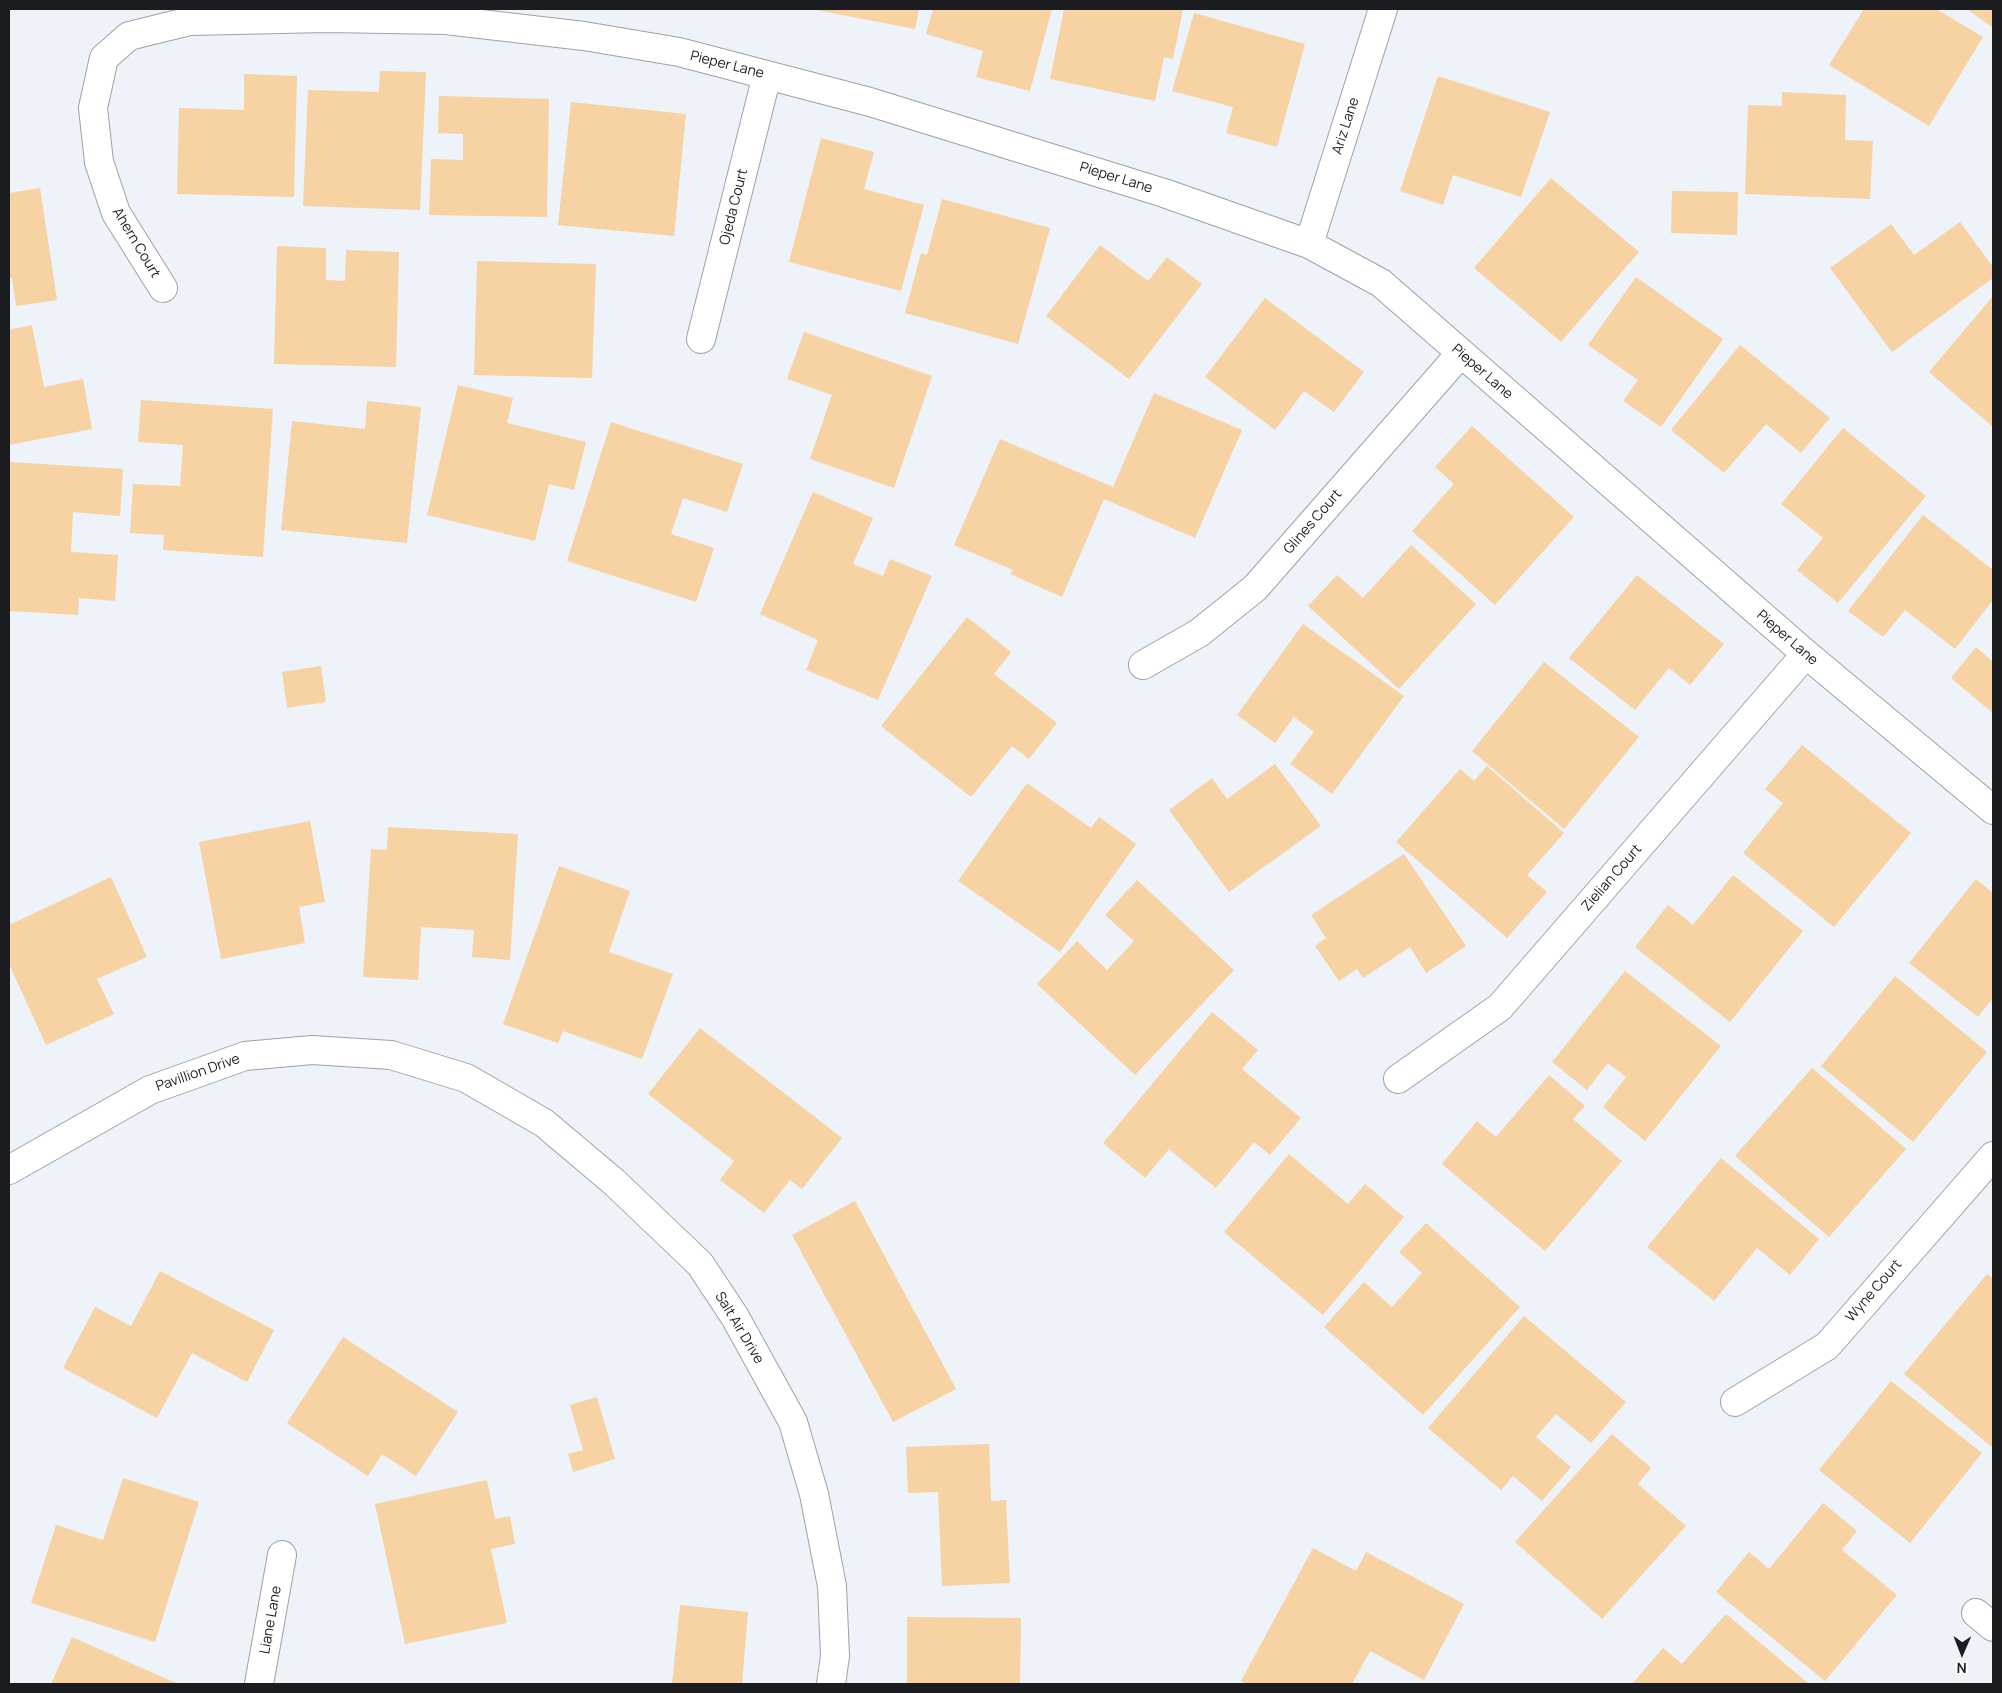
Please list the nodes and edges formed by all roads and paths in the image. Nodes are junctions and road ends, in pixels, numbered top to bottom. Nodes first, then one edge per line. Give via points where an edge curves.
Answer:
1 (1383, 9) edge
2 (767, 75) junction
3 (93, 108) joint
4 (1309, 244) junction
5 (163, 288) dead end
6 (701, 339) dead end
7 (1461, 353) junction
8 (1806, 654) junction
9 (1143, 665) dead end
10 (1993, 810) edge
11 (466, 1078) joint
12 (1398, 1079) dead end
13 (1993, 1156) edge
14 (9, 1170) edge
15 (1735, 1402) dead end
16 (282, 1555) dead end
17 (260, 1684) edge
18 (831, 1684) edge

1 - 4 street, Ariz Lane
2 - 3 street, Pieper Lane via 679,52 446,20 190,21 129,36 104,58
2 - 4 street, Pieper Lane via 870,102 1164,192
2 - 6 street, Ojeda Court
3 - 5 street, Ahern Court via 99,162 116,213
4 - 7 street, Pieper Lane via 1381,283
7 - 8 street, Pieper Lane
7 - 9 street, Glines Court via 1255,588 1199,633
8 - 10 street, Pieper Lane
8 - 12 street, Zielian Court via 1500,1006
11 - 14 street, Pavillion Drive via 391,1055 312,1050 245,1056 150,1090
11 - 18 street, Salt Air Drive via 544,1123 614,1182 700,1264 735,1317 793,1422 814,1494 832,1586 835,1656
13 - 15 street, Wyne Court via 1827,1346
16 - 17 street, Liane Lane

